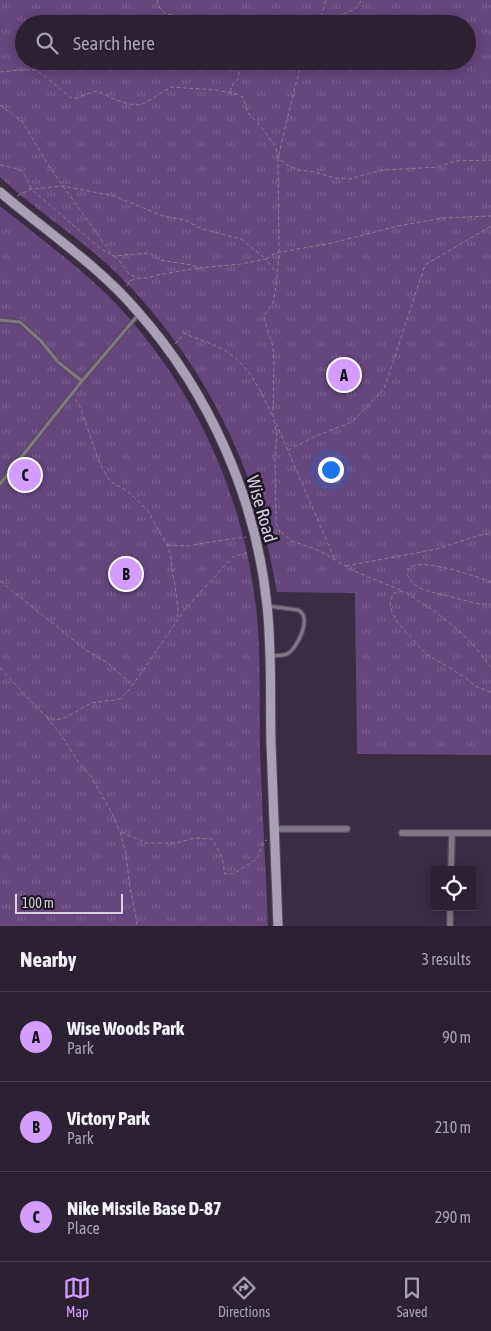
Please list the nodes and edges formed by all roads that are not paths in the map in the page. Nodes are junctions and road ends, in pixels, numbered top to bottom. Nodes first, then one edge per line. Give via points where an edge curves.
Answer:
1 (0, 192) edge
2 (139, 313) junction
3 (0, 320) edge
4 (82, 381) junction
5 (0, 484) edge
6 (267, 606) junction
7 (270, 656) junction
8 (347, 829) dead end
9 (402, 833) dead end
10 (452, 833) junction
11 (274, 834) junction
12 (491, 834) edge
13 (451, 866) edge
14 (450, 911) edge
15 (278, 926) edge
16 (450, 926) edge

1 - 2 street, Wise Road via 82,257
2 - 4 lane
2 - 6 street, Wise Road via 169,350 219,437 240,489 256,543
3 - 4 lane via 20,322 58,362
4 - 5 lane
6 - 7 street, Wise Road
6 - 7 lane via 298,610 304,616 303,631 290,652
7 - 11 street, Wise Road
8 - 11 street
9 - 10 street
10 - 12 street
10 - 13 street
11 - 15 street, Wise Road
14 - 16 street

